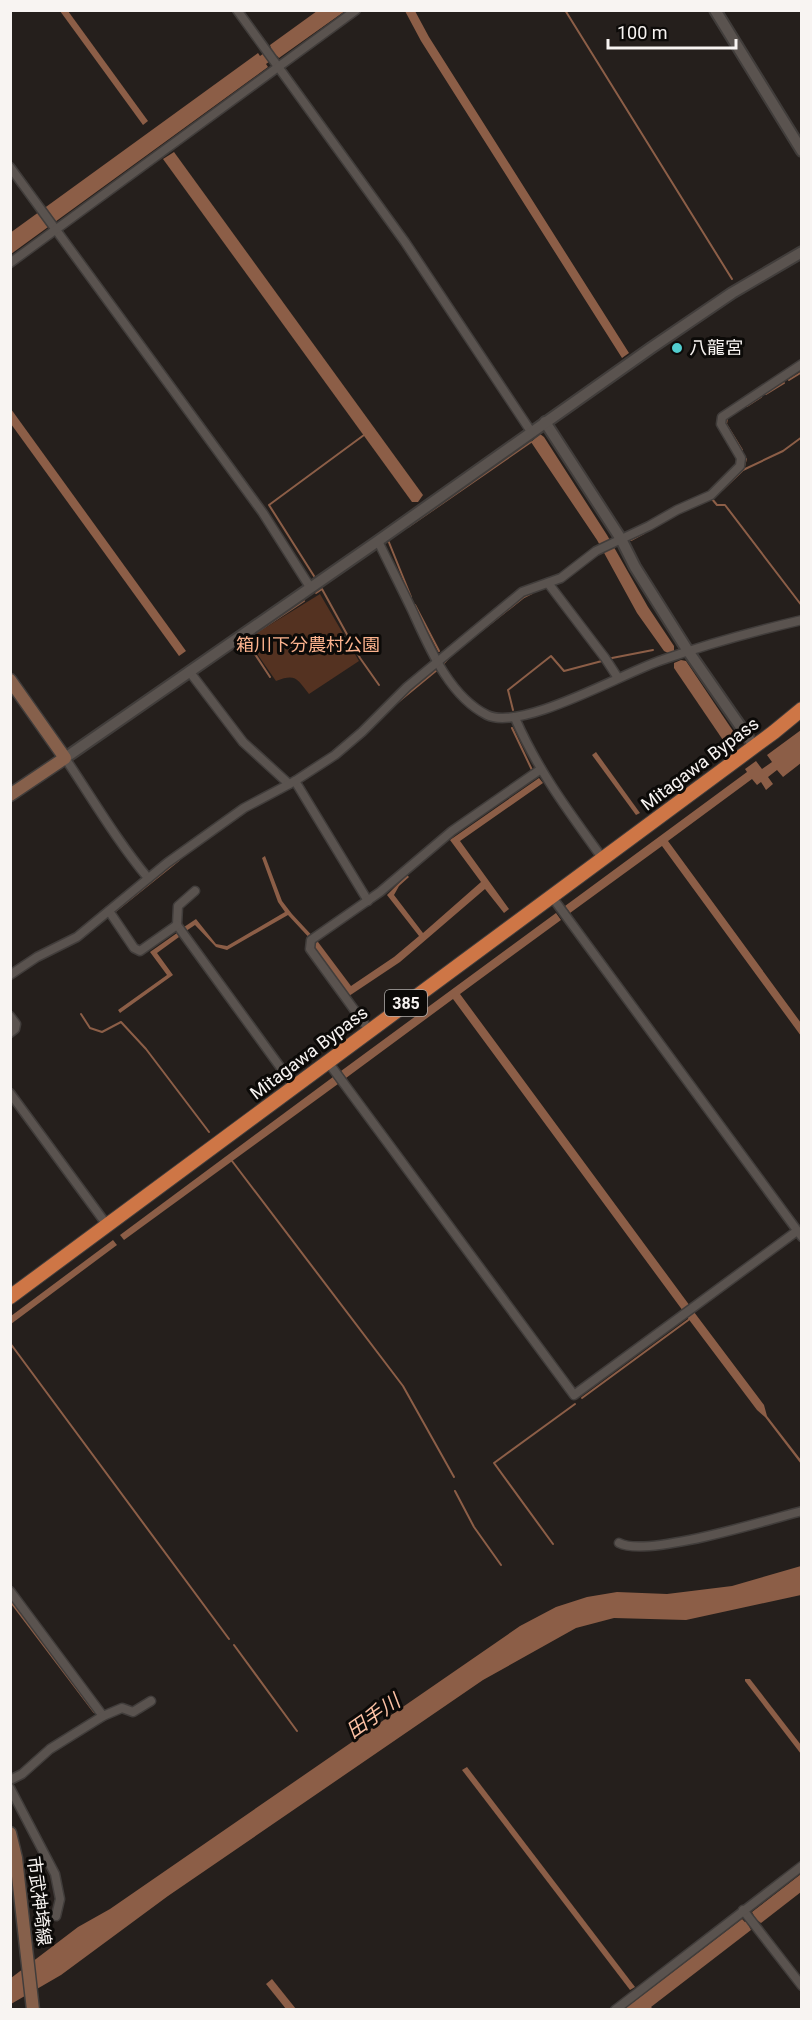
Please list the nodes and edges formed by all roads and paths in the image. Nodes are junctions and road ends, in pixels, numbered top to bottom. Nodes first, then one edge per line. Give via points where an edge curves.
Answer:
1 (237, 10) edge
2 (356, 10) edge
3 (715, 10) edge
4 (276, 64) junction
5 (801, 151) edge
6 (10, 167) edge
7 (54, 227) junction
8 (801, 252) edge
9 (10, 262) edge
10 (801, 364) edge
11 (545, 422) junction
12 (532, 433) junction
13 (378, 541) junction
14 (618, 541) junction
15 (548, 583) junction
16 (310, 587) junction
17 (801, 620) edge
18 (688, 651) junction
19 (437, 663) junction
20 (189, 671) junction
21 (618, 678) junction
22 (10, 680) edge
23 (801, 709) edge
24 (515, 718) junction
25 (754, 746) junction
26 (65, 758) junction
27 (541, 769) junction
28 (294, 783) junction
29 (10, 795) edge
30 (603, 859) junction
31 (148, 878) junction
32 (195, 891) dead end
33 (552, 897) junction
34 (368, 900) junction
35 (111, 914) junction
36 (177, 925) junction
37 (11, 974) edge
38 (10, 1016) edge
39 (369, 1030) junction
40 (10, 1033) edge
41 (328, 1062) junction
42 (294, 1086) junction
43 (10, 1094) edge
44 (107, 1225) junction
45 (799, 1234) edge
46 (10, 1297) edge
47 (801, 1510) edge
48 (619, 1543) dead end
49 (10, 1591) edge
50 (151, 1701) dead end
51 (103, 1716) junction
52 (10, 1780) edge
53 (10, 1788) edge
54 (10, 1833) edge
55 (801, 1866) edge
56 (56, 1916) dead end
57 (749, 1917) junction
58 (801, 1986) edge
59 (33, 2010) edge
60 (615, 2010) edge

1 - 4 street
2 - 4 street
3 - 5 street
4 - 7 street
4 - 12 street via 405,242
6 - 7 street
7 - 9 street
7 - 16 street via 263,513
8 - 11 street via 732,293
10 - 14 street via 722,417 721,424 741,458 735,473 711,495
11 - 12 street
11 - 14 street
12 - 13 street
13 - 16 street
13 - 19 street
14 - 15 street
14 - 18 street
15 - 19 street via 522,592
15 - 21 street
16 - 20 street
17 - 18 street
18 - 21 street
18 - 25 street
19 - 24 street via 476,708 490,717
19 - 28 street via 335,755
20 - 26 street
20 - 28 street via 243,742
21 - 24 street
22 - 26 main road
23 - 25 highway, Mitagawa Bypass / 385
24 - 27 street
25 - 30 highway, Mitagawa Bypass / 385
26 - 29 main road
26 - 31 street
27 - 30 street
27 - 34 street via 452,831
28 - 31 street via 244,808
28 - 34 street
30 - 33 highway, Mitagawa Bypass / 385
31 - 35 street
32 - 36 street via 178,906
33 - 39 highway, Mitagawa Bypass / 385
33 - 45 street
34 - 39 street via 313,939 310,949
35 - 36 street via 140,951
35 - 37 street
36 - 42 street
38 - 40 street via 16,1024
39 - 41 highway, Mitagawa Bypass / 385
41 - 42 highway, Mitagawa Bypass / 385
41 - 45 street via 574,1395
42 - 44 highway, Mitagawa Bypass / 385
43 - 44 street
44 - 46 highway, Mitagawa Bypass / 385
47 - 48 street via 692,1539 644,1547
49 - 51 street
50 - 51 street via 133,1712 122,1708
51 - 52 street
53 - 56 street via 55,1874 60,1899
54 - 59 main road, 市武神埼線
55 - 57 street
57 - 58 street
57 - 60 street

